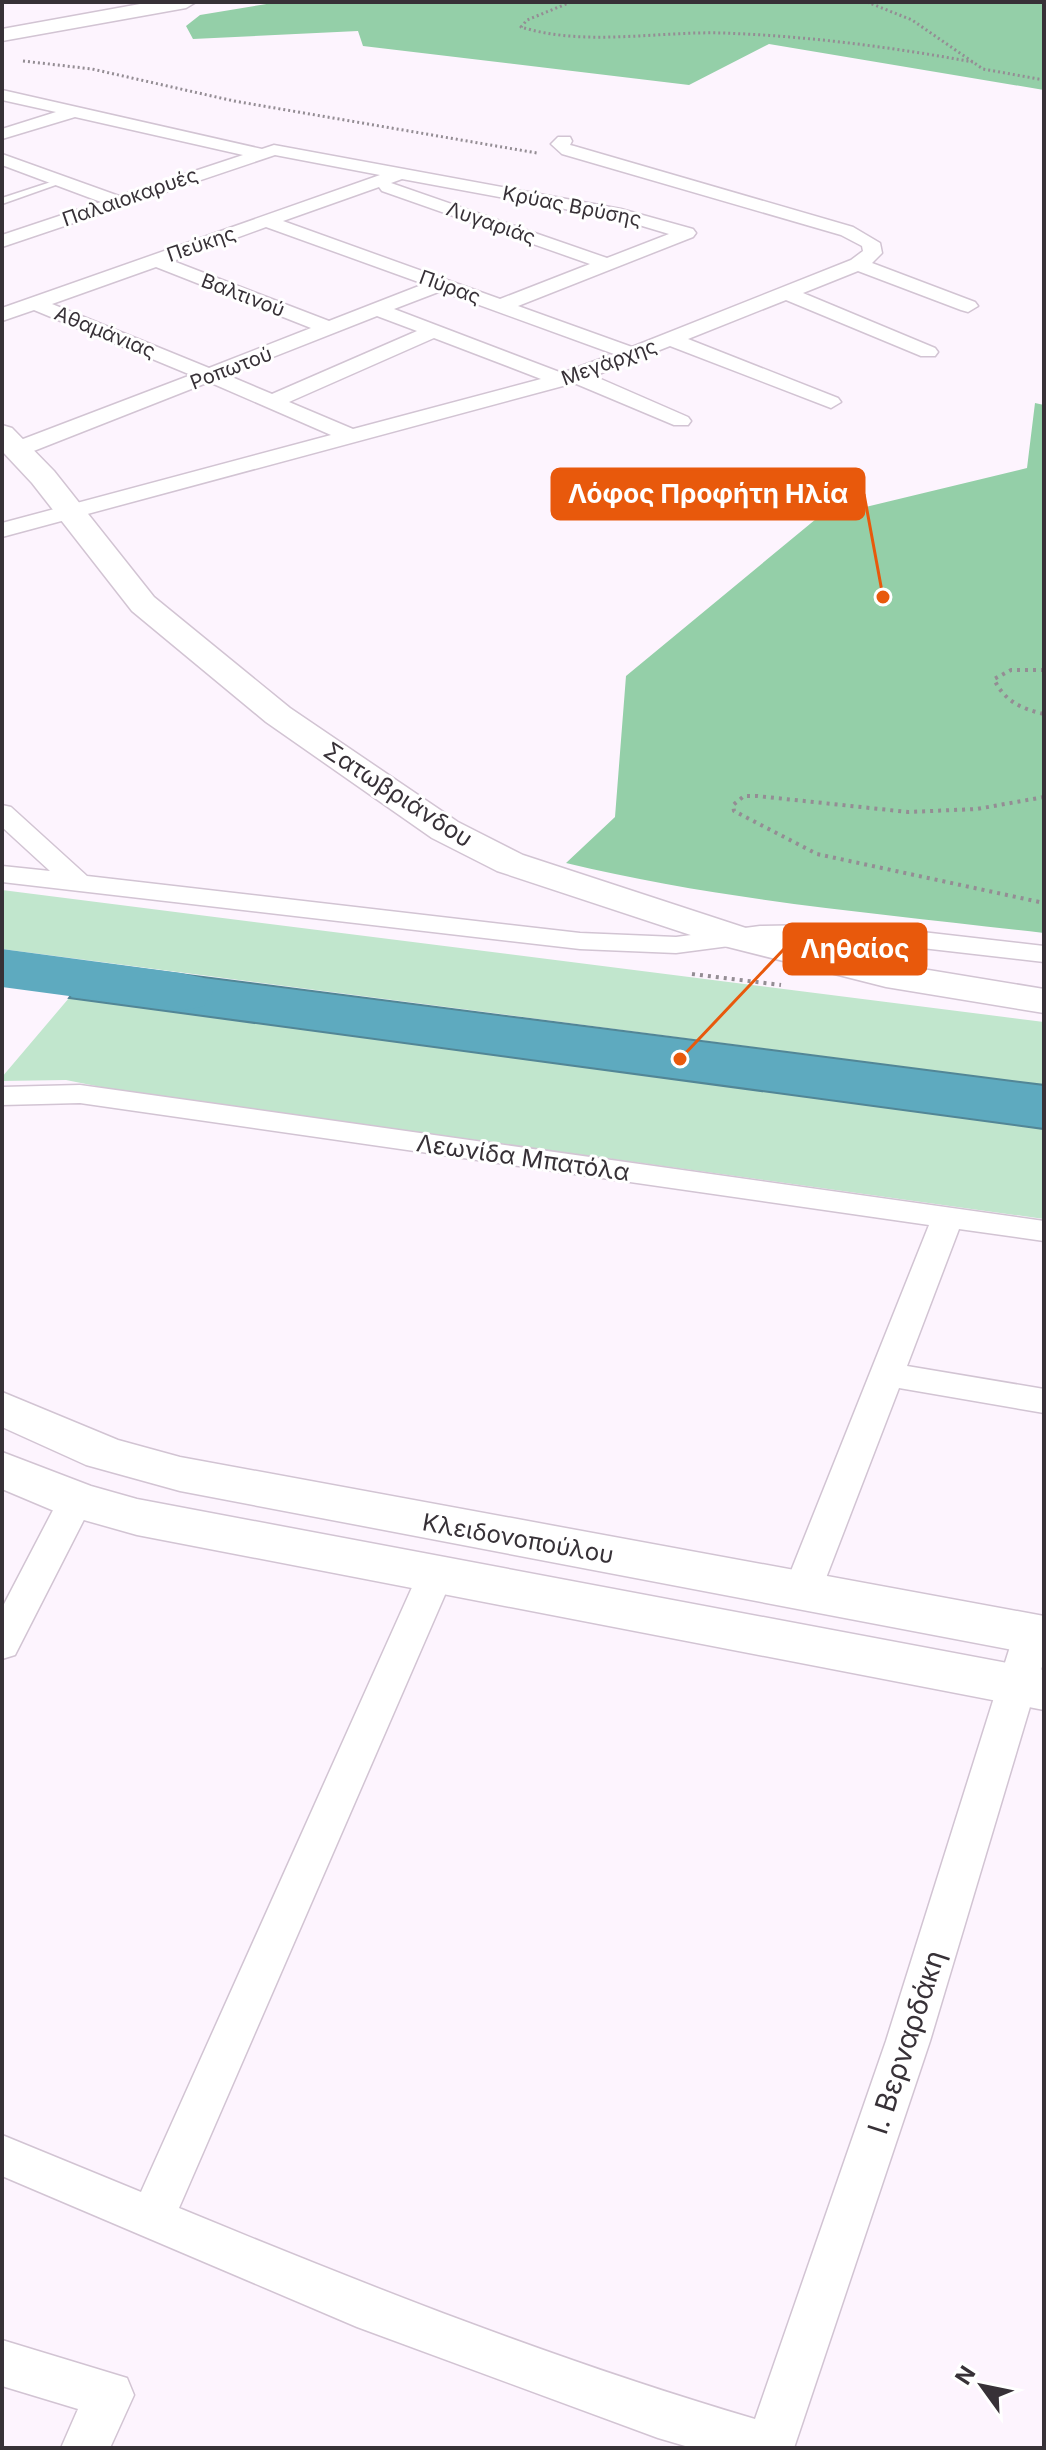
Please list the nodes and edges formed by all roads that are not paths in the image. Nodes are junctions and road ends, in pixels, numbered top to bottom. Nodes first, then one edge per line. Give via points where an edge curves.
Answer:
1 (186, 2) edge
2 (2, 35) edge
3 (2, 95) edge
4 (79, 111) junction
5 (134, 133) dead end
6 (2, 134) edge
7 (556, 148) road end
8 (259, 153) junction
9 (2, 159) edge
10 (228, 164) junction
11 (399, 174) junction
12 (63, 181) junction
13 (374, 183) junction
14 (2, 201) edge
15 (118, 202) junction
16 (266, 221) junction
17 (2, 241) edge
18 (155, 260) junction
19 (608, 264) junction
20 (858, 264) junction
21 (442, 284) junction
22 (786, 293) junction
23 (34, 303) junction
24 (500, 306) junction
25 (968, 306) dead end
26 (379, 310) junction
27 (2, 315) edge
28 (331, 329) junction
29 (434, 331) junction
30 (671, 339) junction
31 (928, 352) dead end
32 (634, 354) junction
33 (212, 376) junction
34 (569, 378) junction
35 (272, 402) junction
36 (831, 402) dead end
37 (681, 421) dead end
38 (353, 437) junction
39 (10, 441) edge
40 (70, 511) junction
41 (2, 530) edge
42 (2, 813) edge
43 (2, 874) edge
44 (79, 883) junction
45 (738, 938) junction
46 (1044, 954) edge
47 (1044, 1001) edge
48 (2, 1096) edge
49 (948, 1217) junction
50 (1044, 1231) edge
51 (887, 1374) junction
52 (1044, 1401) edge
53 (2, 1408) edge
54 (2, 1469) edge
55 (76, 1500) junction
56 (436, 1574) junction
57 (802, 1591) junction
58 (1039, 1635) edge
59 (2, 1645) edge
60 (1031, 1687) edge
61 (2, 2155) edge
62 (153, 2216) junction
63 (2, 2363) edge
64 (85, 2448) edge
65 (769, 2448) edge

1 - 2 street
3 - 4 street
4 - 6 street
4 - 8 street
5 - 10 street
7 - 20 street via 559,144 847,231 871,243 873,253
8 - 10 street, Παλαιοκαρυές
8 - 11 street, Κρύας Βρύσης via 278,151
9 - 12 street
10 - 15 street, Παλαιοκαρυές
11 - 13 street, Πεύκης
11 - 19 street, Κρύας Βρύσης via 621,214 687,233
12 - 14 lane
12 - 15 street
13 - 16 street, Πεύκης
13 - 19 street, Λυγαριάς
15 - 17 street, Παλαιοκαρυές
16 - 18 street, Πεύκης
16 - 21 street, Πύρας
18 - 23 street, Πεύκης
18 - 28 street, Βαλτινού
19 - 24 street, Κρύας Βρύσης
20 - 22 street, Μεγάρχης
20 - 25 street
21 - 24 street, Πύρας
21 - 26 street, Ροπωτού
22 - 30 street, Μεγάρχης
22 - 31 street
23 - 27 street, Πεύκης
23 - 33 street, Αθαμάνιας
24 - 32 street, Πύρας
26 - 28 street, Ροπωτού
26 - 29 street
28 - 33 street, Ροπωτού
29 - 34 street
29 - 35 street
30 - 32 street, Μεγάρχης
30 - 36 street
32 - 34 street, Μεγάρχης
33 - 35 street, Αθαμάνιας
33 - 39 street, Ροπωτού
34 - 37 street
34 - 38 street, Μεγάρχης
35 - 38 street, Αθαμάνιας
38 - 40 street, Μεγάρχης
39 - 40 street, Σατωβριάνδου
40 - 41 street, Μεγάρχης
40 - 45 street, Σατωβριάνδου via 143,604 186,642 278,715 445,830 510,863
42 - 44 street
43 - 44 street
44 - 45 street via 580,941 651,945
45 - 46 street via 815,933
45 - 47 street, Σατωβριάνδου via 899,978
48 - 49 street, Λεωνίδα Μπατόλα via 80,1094
49 - 50 street, Λεωνίδα Μπατόλα
49 - 51 street
51 - 52 street
51 - 57 street
53 - 57 street, Κλειδονοπούλου via 90,1448 180,1474
54 - 55 street, Κλειδονοπούλου
55 - 56 street, Κλειδονοπούλου via 137,1517
55 - 59 street
56 - 60 street, Κλειδονοπούλου
56 - 62 street
57 - 58 street, Κλειδονοπούλου
58 - 60 street, Ι. Βερναρδάκη
60 - 65 street, Ι. Βερναρδάκη
61 - 62 street
62 - 65 street via 374,2311 658,2414
63 - 64 street via 110,2395

